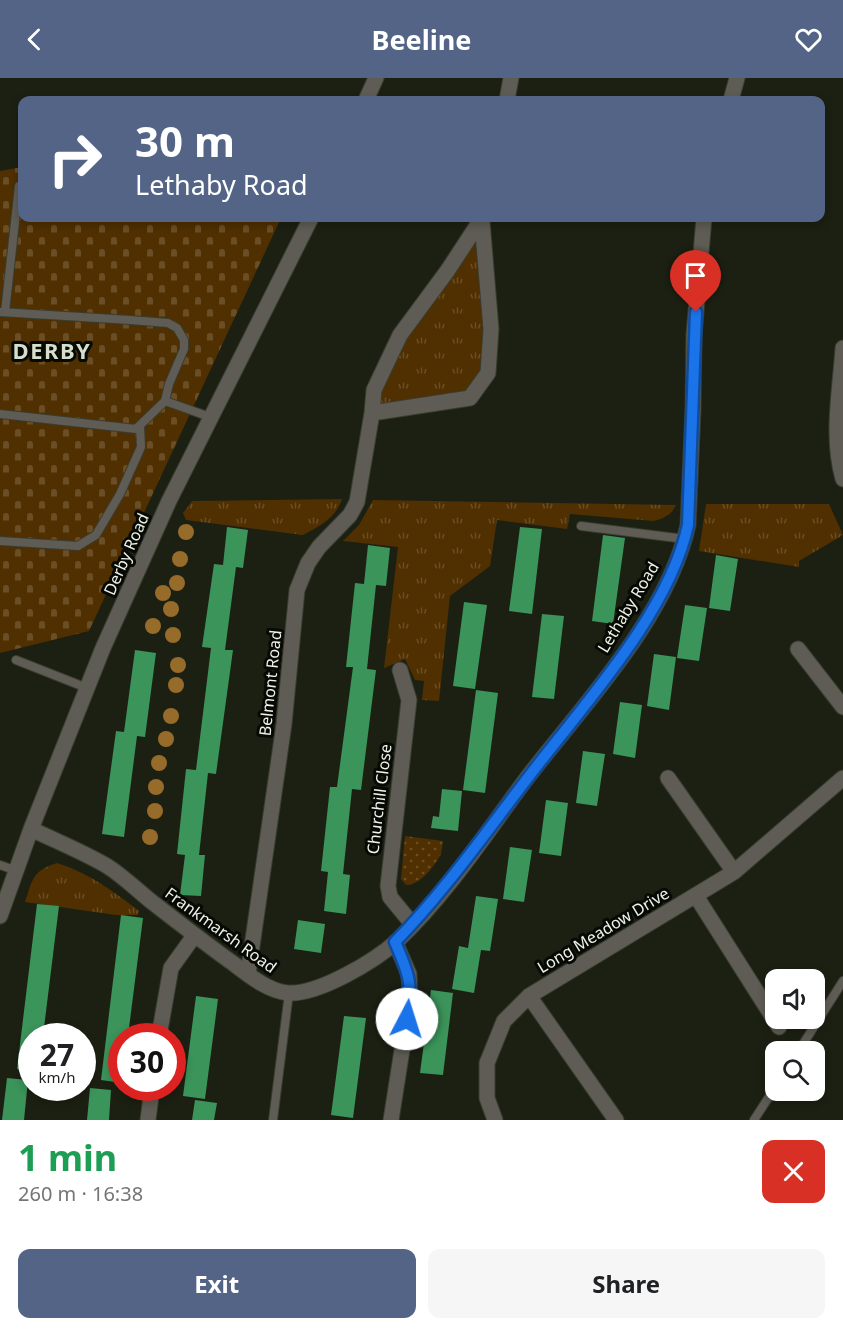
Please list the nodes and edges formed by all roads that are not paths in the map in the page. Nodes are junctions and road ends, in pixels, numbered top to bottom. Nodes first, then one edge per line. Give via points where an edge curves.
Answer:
1 (376, 78) edge
2 (512, 78) edge
3 (737, 78) edge
4 (368, 96) edge
5 (508, 96) edge
6 (732, 96) edge
7 (18, 193) edge
8 (309, 222) edge
9 (480, 222) edge
10 (482, 222) edge
11 (704, 222) edge
12 (2, 312) edge
13 (843, 348) edge
14 (165, 401) junction
15 (372, 413) junction
16 (0, 414) edge
17 (210, 417) junction
18 (140, 426) junction
19 (843, 479) edge
20 (581, 526) dead end
21 (685, 539) junction
22 (0, 541) edge
23 (798, 649) dead end
24 (16, 660) dead end
25 (399, 670) dead end
26 (87, 688) junction
27 (843, 707) edge
28 (668, 778) dead end
29 (839, 788) edge
30 (31, 829) junction
31 (0, 865) edge
32 (17, 871) junction
33 (734, 872) junction
34 (696, 896) junction
35 (0, 916) edge
36 (413, 925) junction
37 (194, 936) junction
38 (395, 942) junction
39 (248, 974) junction
40 (843, 981) edge
41 (289, 993) junction
42 (529, 996) junction
43 (765, 1005) edge
44 (161, 1023) edge
45 (805, 1041) edge
46 (150, 1101) edge
47 (766, 1101) edge
48 (148, 1120) edge
49 (273, 1120) edge
50 (391, 1120) edge
51 (495, 1120) edge
52 (616, 1120) edge
53 (754, 1120) edge

1 - 4 street
2 - 5 street
3 - 6 street
7 - 12 lane
8 - 17 street, Derby Road
9 - 15 street, Belmont Road via 400,335 374,390
10 - 15 street, Belmont Road via 491,329 488,373 470,398
11 - 21 street, Lethaby Road via 694,335
12 - 14 lane via 168,323 177,328 184,349
13 - 19 street via 836,438
14 - 17 lane
14 - 18 lane
15 - 39 street, Belmont Road via 357,502 308,563 297,590 284,724
16 - 18 lane via 120,429
17 - 26 street, Derby Road
18 - 22 lane via 141,447 96,535 78,546
20 - 21 lane
21 - 36 street, Lethaby Road via 661,594 630,645
23 - 27 street
24 - 26 lane
25 - 36 street, Churchill Close via 409,700 388,886 390,897
26 - 30 street, Derby Road
28 - 33 street
29 - 33 street, Long Meadow Drive
30 - 32 street, Derby Road
30 - 37 street, Frankmarsh Road via 108,867
31 - 32 lane
32 - 35 street, Derby Road
33 - 34 street, Long Meadow Drive
34 - 42 street, Long Meadow Drive
34 - 43 street, Long Meadow Drive
36 - 38 street, Lethaby Road
37 - 39 street, Frankmarsh Road
37 - 44 street via 171,968
38 - 41 street via 357,970 328,983
38 - 50 street via 409,974 410,999
39 - 41 street, Frankmarsh Road via 274,990
40 - 45 lane
41 - 49 lane
42 - 51 street, Long Meadow Drive via 504,1021 487,1063 487,1098
42 - 52 street, Long Meadow Drive
46 - 48 street
47 - 53 lane

